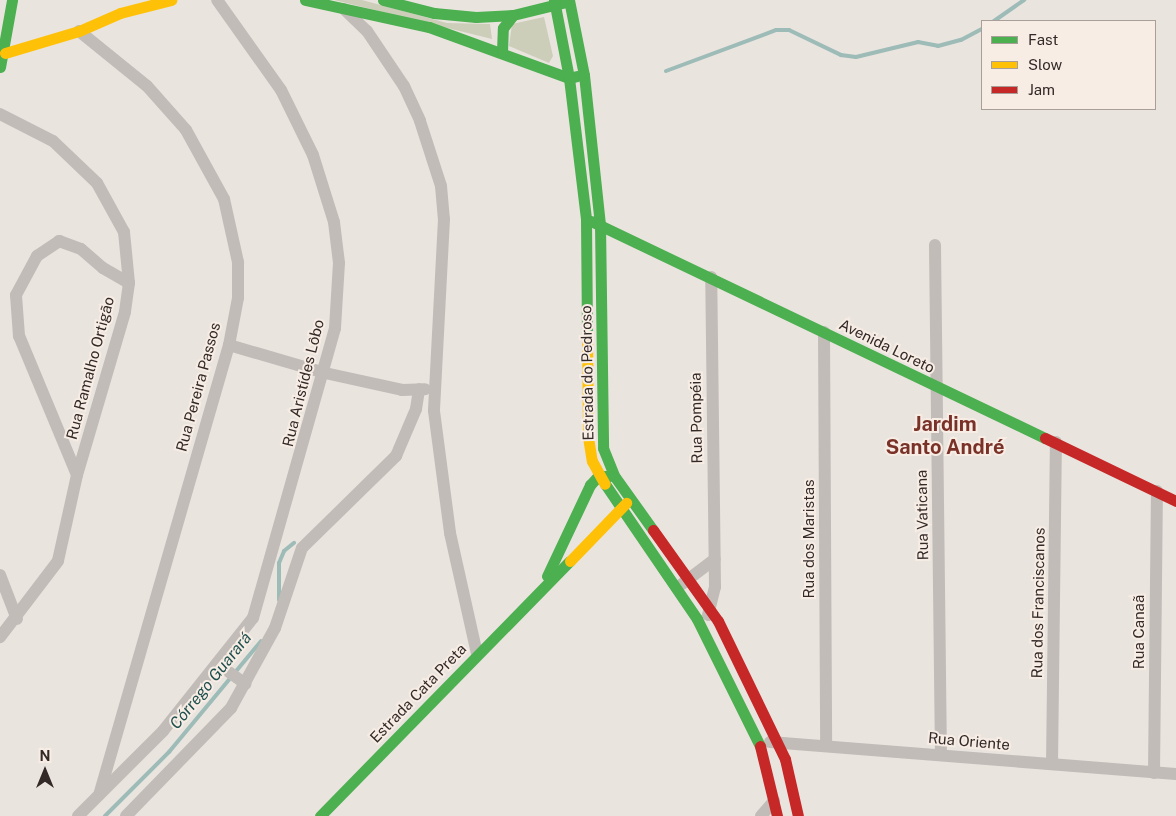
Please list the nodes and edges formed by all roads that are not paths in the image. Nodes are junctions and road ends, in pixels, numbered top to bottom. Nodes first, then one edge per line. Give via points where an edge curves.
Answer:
1 (12, 0) edge
2 (135, 0) edge
3 (172, 0) edge
4 (217, 0) edge
5 (305, 0) edge
6 (383, 0) edge
7 (571, 1) edge
8 (554, 3) edge
9 (342, 7) junction
10 (120, 13) junction
11 (513, 15) junction
12 (79, 31) junction
13 (502, 52) junction
14 (3, 54) edge
15 (0, 67) edge
16 (584, 75) junction
17 (569, 78) junction
18 (0, 114) edge
19 (586, 218) junction
20 (600, 224) junction
21 (935, 245) dead end
22 (711, 277) junction
23 (129, 283) junction
24 (824, 332) junction
25 (229, 345) junction
26 (325, 373) junction
27 (936, 387) junction
28 (419, 389) junction
29 (434, 389) junction
30 (1056, 442) junction
31 (77, 475) junction
32 (598, 476) junction
33 (615, 477) junction
34 (1157, 491) junction
35 (628, 496) junction
36 (1176, 501) edge
37 (621, 512) junction
38 (573, 521) junction
39 (588, 544) junction
40 (715, 559) junction
41 (0, 575) edge
42 (689, 580) junction
43 (676, 588) junction
44 (538, 592) junction
45 (712, 611) junction
46 (17, 619) junction
47 (700, 624) junction
48 (0, 637) edge
49 (477, 654) junction
50 (218, 664) junction
51 (246, 684) junction
52 (758, 741) junction
53 (778, 742) junction
54 (826, 746) junction
55 (114, 748) junction
56 (941, 756) junction
57 (136, 759) junction
58 (1052, 764) junction
59 (1154, 773) junction
60 (1176, 774) edge
61 (98, 798) junction
62 (774, 800) junction
63 (78, 816) edge
64 (126, 816) edge
65 (320, 816) edge
66 (761, 816) edge
67 (777, 816) edge
68 (798, 816) edge

1 - 14 main road
2 - 10 main road
3 - 10 main road
4 - 26 street, Rua Aristídes Lôbo via 288,104 327,192 334,222 339,288
5 - 9 main road
6 - 11 main road via 455,17
7 - 8 main road
7 - 16 main road, Estrada do Pedroso
8 - 11 main road
8 - 17 main road, Estrada do Pedroso
9 - 13 main road via 429,27
9 - 29 street via 367,31 404,86 420,120 441,186 444,219
10 - 12 main road
11 - 13 main road via 502,33
12 - 14 main road
12 - 25 street, Rua Pereira Passos via 147,86 175,116 221,194 238,262 238,298
13 - 17 main road
14 - 15 main road
16 - 17 main road
16 - 20 main road, Estrada do Pedroso
17 - 19 main road, Estrada do Pedroso
18 - 23 street, Rua Ramalho Ortigão via 53,141 97,183 124,232
19 - 20 main road, Avenida Loreto
19 - 32 main road, Estrada do Pedroso via 588,437
20 - 22 main road, Avenida Loreto
20 - 33 main road, Estrada do Pedroso via 602,437
21 - 27 street, Rua Vaticana
22 - 24 main road, Avenida Loreto
22 - 40 street, Rua Pompéia
23 - 31 street, Rua Ramalho Ortigão via 125,312
23 - 31 street via 102,268 81,249 59,241 37,256 16,295 19,336
24 - 27 main road, Avenida Loreto
24 - 54 street, Rua dos Maristas
25 - 26 street
25 - 55 street, Rua Pereira Passos
26 - 28 street via 402,390
26 - 50 street, Rua Aristídes Lôbo via 253,618
27 - 30 main road, Avenida Loreto
27 - 56 street, Rua Vaticana
28 - 29 street
28 - 51 street via 416,409 396,456 302,548 275,628
29 - 49 street via 437,446 450,533
30 - 34 main road, Avenida Loreto
30 - 58 street, Rua dos Franciscanos
31 - 46 street, Rua Ramalho Ortigão via 58,561
32 - 33 main road
32 - 37 main road, Estrada do Pedroso
32 - 38 main road, Estrada Cata Preta via 590,485
33 - 35 main road, Estrada do Pedroso
34 - 36 main road, Avenida Loreto
34 - 59 street, Rua Canaã
35 - 37 main road, Estrada Cata Preta
35 - 42 main road, Estrada do Pedroso
37 - 39 main road, Estrada Cata Preta
37 - 43 main road, Estrada do Pedroso
38 - 39 main road via 576,538
38 - 44 main road, Estrada Cata Preta
39 - 44 main road, Estrada Cata Preta
40 - 42 street
40 - 45 street, Rua Pompéia
41 - 46 street
42 - 43 street
42 - 45 main road, Estrada do Pedroso
43 - 47 main road, Estrada do Pedroso
44 - 49 main road, Estrada Cata Preta
45 - 47 street
45 - 53 main road, Estrada do Pedroso
46 - 48 street, Rua Ramalho Ortigão
47 - 52 main road, Estrada do Pedroso
49 - 65 main road, Estrada Cata Preta
50 - 51 street
50 - 57 street
51 - 64 street via 205,737
52 - 53 street, Rua Oriente
52 - 62 main road, Estrada do Pedroso
53 - 54 street, Rua Oriente
53 - 68 main road, Estrada do Pedroso
54 - 56 street, Rua Oriente
55 - 57 street via 123,758
55 - 61 street, Rua Pereira Passos
56 - 58 street, Rua Oriente
57 - 61 street
58 - 59 street, Rua Oriente
59 - 60 street, Rua Oriente
61 - 63 street
62 - 66 street
62 - 67 main road, Estrada do Pedroso

